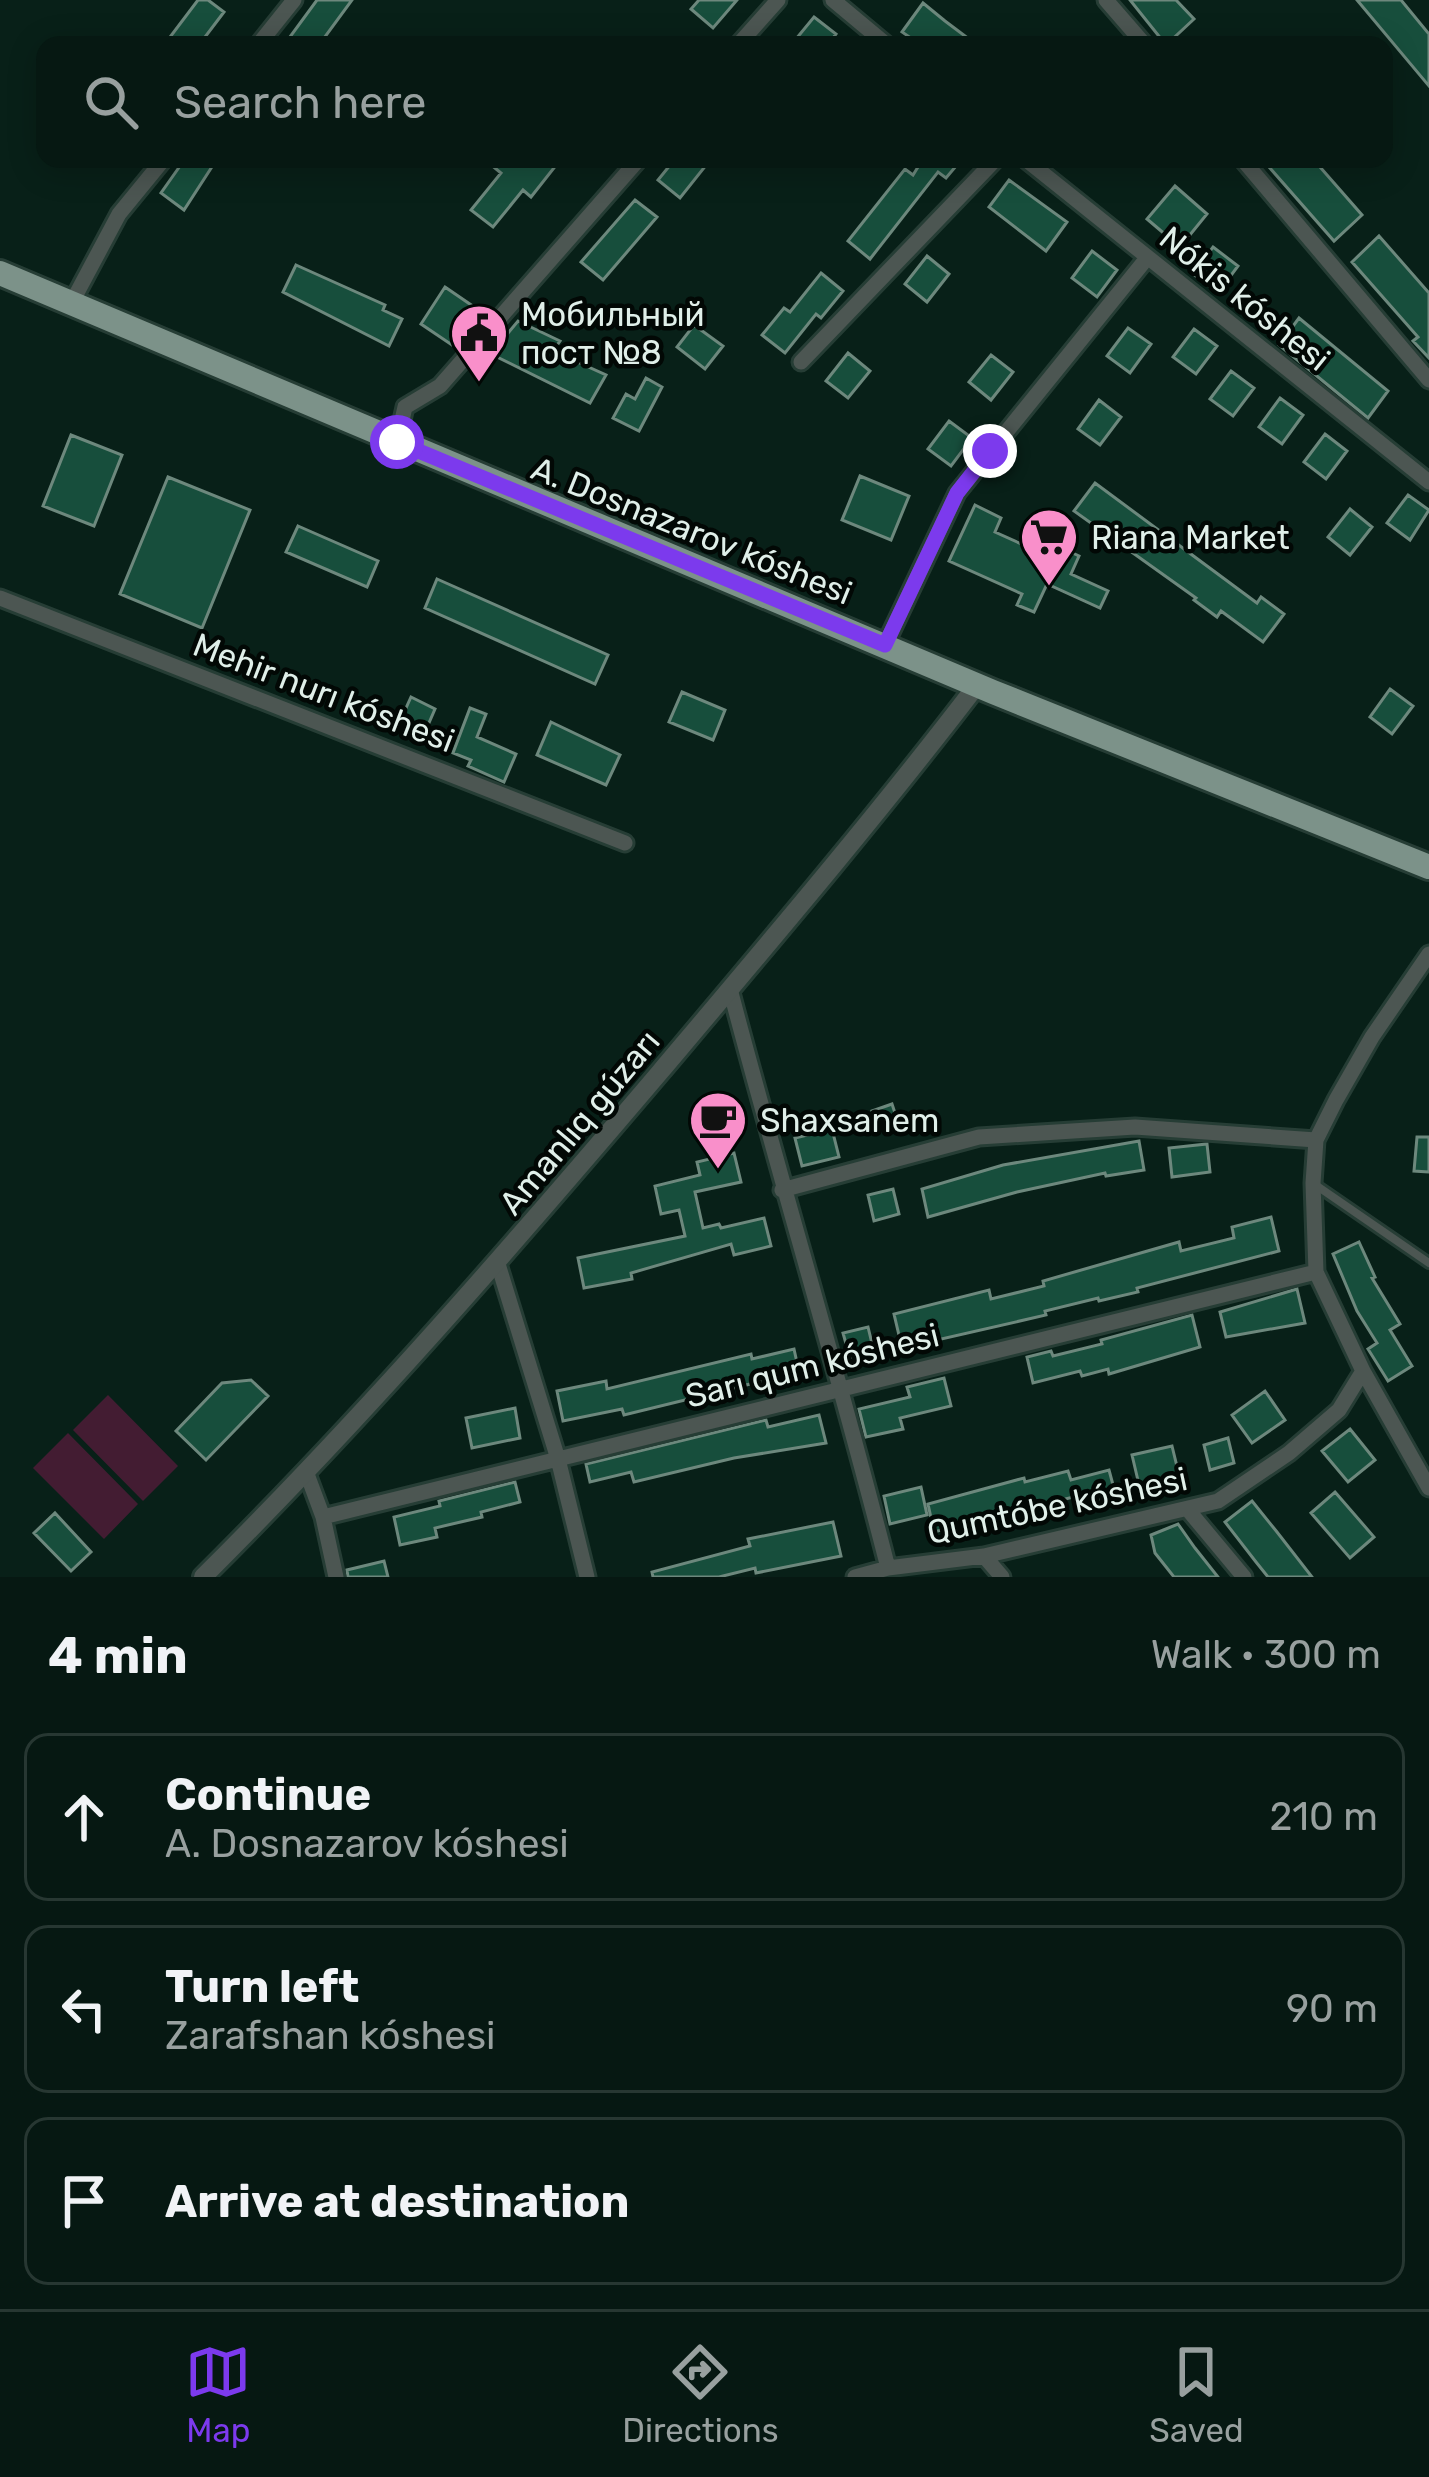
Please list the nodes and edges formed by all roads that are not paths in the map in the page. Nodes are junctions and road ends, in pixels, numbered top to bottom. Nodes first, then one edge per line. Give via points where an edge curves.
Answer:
1 (294, 0) edge
2 (778, 0) edge
3 (833, 0) edge
4 (1106, 0) edge
5 (264, 36) edge
6 (746, 36) edge
7 (876, 36) edge
8 (1137, 36) edge
9 (157, 168) edge
10 (631, 168) edge
11 (986, 168) edge
12 (1036, 168) edge
13 (1250, 168) edge
14 (1147, 258) junction
15 (0, 273) edge
16 (71, 304) junction
17 (801, 362) dead end
18 (1429, 380) edge
19 (397, 442) junction
20 (1429, 482) edge
21 (0, 598) edge
22 (885, 645) junction
23 (977, 685) junction
24 (625, 843) dead end
25 (1429, 867) edge
26 (1429, 954) edge
27 (730, 989) junction
28 (1316, 1140) junction
29 (1312, 1183) junction
30 (782, 1190) junction
31 (1429, 1263) edge
32 (497, 1264) junction
33 (1316, 1272) junction
34 (1363, 1371) junction
35 (842, 1388) junction
36 (558, 1460) junction
37 (307, 1474) junction
38 (1429, 1488) edge
39 (1190, 1510) junction
40 (323, 1517) junction
41 (985, 1556) junction
42 (888, 1568) junction
43 (203, 1577) edge
44 (336, 1577) edge
45 (587, 1577) edge
46 (855, 1577) edge
47 (1001, 1577) edge
48 (1244, 1577) edge

1 - 5 street
2 - 6 street
3 - 7 street
4 - 8 street
9 - 16 street via 119,214
10 - 19 street via 440,386 405,407
11 - 17 street
12 - 14 street, Nókis kóshesi
13 - 18 street
14 - 20 street, Nókis kóshesi
14 - 22 street via 957,493
15 - 16 main road, A. Dosnazarov kóshesi
16 - 19 main road, A. Dosnazarov kóshesi
19 - 22 main road, A. Dosnazarov kóshesi
21 - 24 street, Mehir nurı kóshesi
22 - 23 main road, A. Dosnazarov kóshesi
23 - 25 main road, A. Dosnazarov kóshesi
23 - 27 street, Amanlıq gúzarı
26 - 28 street via 1372,1036
27 - 30 street
27 - 32 street, Amanlıq gúzarı
28 - 29 street
28 - 30 street via 1136,1126 979,1137
29 - 31 lane
29 - 33 street
30 - 35 street
32 - 36 street
32 - 37 street, Amanlıq gúzarı
33 - 34 street
33 - 35 street, Sarı qum kóshesi
34 - 38 street
34 - 39 street, Qumtóbe kóshesi via 1339,1410 1289,1453 1218,1502
35 - 36 street, Sarı qum kóshesi
35 - 42 street
36 - 40 street, Sarı qum kóshesi
36 - 45 street
37 - 40 street
37 - 43 street, Amanlıq gúzarı
39 - 41 street, Qumtóbe kóshesi
39 - 48 street
40 - 44 street
41 - 42 street, Qumtóbe kóshesi
41 - 47 street
42 - 46 street, Qumtóbe kóshesi

